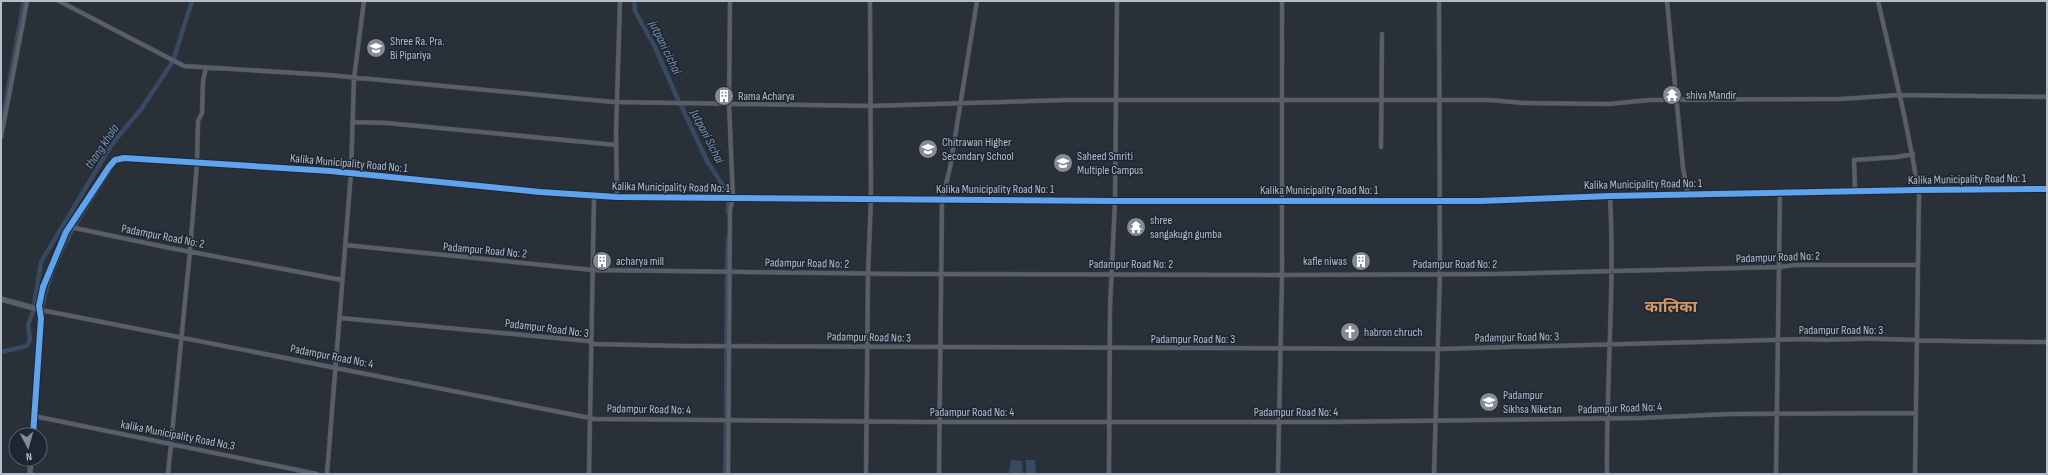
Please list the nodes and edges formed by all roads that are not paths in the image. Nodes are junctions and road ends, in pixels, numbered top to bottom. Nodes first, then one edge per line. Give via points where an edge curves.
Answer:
1 (27, 1) edge
2 (59, 1) edge
3 (364, 1) edge
4 (620, 1) edge
5 (730, 1) edge
6 (870, 1) edge
7 (977, 1) edge
8 (1117, 1) edge
9 (1282, 1) edge
10 (1439, 1) edge
11 (1667, 1) edge
12 (1878, 1) edge
13 (1382, 34) dead end
14 (206, 68) junction
15 (354, 78) junction
16 (1899, 95) junction
17 (2047, 97) edge
18 (1116, 100) junction
19 (1281, 100) junction
20 (1381, 100) junction
21 (1676, 100) junction
22 (1439, 101) junction
23 (617, 102) junction
24 (729, 104) junction
25 (960, 104) junction
26 (870, 106) junction
27 (352, 122) junction
28 (1, 137) edge
29 (616, 145) junction
30 (1381, 147) dead end
31 (1913, 154) junction
32 (197, 163) junction
33 (351, 173) junction
34 (2047, 189) edge
35 (1918, 190) junction
36 (1855, 191) junction
37 (1780, 192) junction
38 (1688, 194) junction
39 (594, 196) junction
40 (1610, 196) junction
41 (617, 197) junction
42 (732, 198) junction
43 (871, 199) junction
44 (942, 200) junction
45 (1115, 201) junction
46 (1440, 201) junction
47 (1282, 202) junction
48 (72, 228) junction
49 (346, 245) junction
50 (190, 251) junction
51 (1918, 265) junction
52 (1780, 267) junction
53 (593, 270) junction
54 (730, 272) junction
55 (1610, 272) junction
56 (1440, 273) junction
57 (868, 274) junction
58 (941, 274) junction
59 (1111, 274) junction
60 (1282, 275) junction
61 (342, 280) junction
62 (1, 298) edge
63 (41, 310) junction
64 (340, 318) junction
65 (182, 337) junction
66 (1779, 340) junction
67 (1916, 341) junction
68 (2047, 342) edge
69 (592, 343) junction
70 (1608, 344) junction
71 (729, 345) junction
72 (868, 348) junction
73 (940, 348) junction
74 (1110, 349) junction
75 (1282, 349) junction
76 (1438, 349) junction
77 (336, 367) junction
78 (1778, 414) junction
79 (1915, 414) junction
80 (34, 416) junction
81 (589, 417) junction
82 (1608, 419) junction
83 (1435, 420) junction
84 (728, 421) junction
85 (866, 422) junction
86 (939, 422) junction
87 (1110, 422) junction
88 (1278, 422) junction
89 (33, 427) edge
90 (171, 444) junction
91 (168, 474) edge
92 (317, 474) edge
93 (327, 474) edge
94 (589, 474) edge
95 (728, 474) edge
96 (866, 474) edge
97 (939, 474) edge
98 (1109, 474) edge
99 (1278, 474) edge
100 (1434, 474) edge
101 (1607, 474) edge
102 (1776, 474) edge
103 (1915, 474) edge

1 - 28 street
2 - 14 street via 161,56 184,66
3 - 15 street
4 - 23 street
5 - 24 street
6 - 26 street
7 - 25 street
8 - 18 street
9 - 19 street
10 - 22 street
11 - 21 street
12 - 16 street
13 - 20 street
14 - 15 street
14 - 32 street via 202,113 198,121
15 - 23 street
15 - 27 street
16 - 17 street
16 - 21 street via 1841,99
16 - 31 street
18 - 19 street
18 - 25 street
18 - 45 street
19 - 20 street
19 - 47 street
20 - 22 street
20 - 30 street
21 - 22 street via 1578,104 1490,100
21 - 38 street
22 - 46 street
23 - 24 street
23 - 29 street
24 - 26 street
24 - 42 street
25 - 26 street
25 - 44 street
26 - 43 street
27 - 29 street via 387,123
27 - 33 street
29 - 41 street
31 - 35 street
31 - 36 street via 1854,160
32 - 33 street, Kalika Municipality Road No: 1
32 - 48 street, Kalika Municipality Road No: 1 via 124,158 115,160
32 - 50 street
33 - 39 street, Kalika Municipality Road No: 1
33 - 49 street
34 - 35 street, Kalika Municipality Road No: 1
35 - 36 street, Kalika Municipality Road No: 1
35 - 51 street
36 - 37 street, Kalika Municipality Road No: 1
37 - 38 street, Kalika Municipality Road No: 1
37 - 52 street
38 - 40 street, Kalika Municipality Road No: 1
39 - 41 street, Kalika Municipality Road No: 1
39 - 53 street
40 - 46 street, Kalika Municipality Road No: 1
40 - 55 street
41 - 42 street, Kalika Municipality Road No: 1
42 - 43 street, Kalika Municipality Road No: 1
42 - 54 street
43 - 44 street, Kalika Municipality Road No: 1
43 - 57 street
44 - 45 street, Kalika Municipality Road No: 1
44 - 58 street
45 - 47 street, Kalika Municipality Road No: 1
45 - 59 street
46 - 47 street, Kalika Municipality Road No: 1
46 - 56 street
47 - 60 street
48 - 50 street, Padampur Road No: 2
48 - 63 street, Kalika Municipality Road No: 1 via 43,287 39,306
49 - 53 street, Padampur Road No: 2
49 - 61 street
50 - 61 street, Padampur Road No: 2
50 - 65 street
51 - 52 street, Padampur Road No: 2
51 - 67 street
52 - 55 street, Padampur Road No: 2
52 - 66 street
53 - 54 street, Padampur Road No: 2
53 - 69 street
54 - 57 street, Padampur Road No: 2
54 - 71 street
55 - 56 street, Padampur Road No: 2
55 - 70 street
56 - 60 street, Padampur Road No: 2
56 - 76 street
57 - 58 street, Padampur Road No: 2
57 - 72 street
58 - 59 street, Padampur Road No: 2
58 - 73 street
59 - 60 street, Padampur Road No: 2
59 - 74 street
60 - 75 street
61 - 64 street
62 - 63 street
63 - 65 street, Padampur Road No: 4
63 - 80 street, Kalika Municipality Road No: 1
64 - 69 street, Padampur Road No: 3
64 - 77 street
65 - 77 street, Padampur Road No: 4
65 - 90 street
66 - 67 street, Padampur Road No: 3
66 - 70 street, Padampur Road No: 3
66 - 78 street
67 - 68 street, Padampur Road No: 3
67 - 79 street
69 - 71 street, Padampur Road No: 3
69 - 81 street
70 - 76 street, Padampur Road No: 3
70 - 82 street
71 - 72 street, Padampur Road No: 3
71 - 84 street
72 - 73 street, Padampur Road No: 3
72 - 85 street
73 - 74 street, Padampur Road No: 3
73 - 86 street
74 - 75 street, Padampur Road No: 3
74 - 87 street
75 - 76 street, Padampur Road No: 3
75 - 88 street
76 - 83 street
77 - 81 street, Padampur Road No: 4
77 - 93 street
78 - 79 street, Padampur Road No: 4
78 - 82 street, Padampur Road No: 4
78 - 102 street
79 - 103 street
80 - 89 street, Kalika Municipality Road No: 1
80 - 90 street, kalika Municipality Road No.3
81 - 84 street, Padampur Road No: 4
81 - 94 street
82 - 83 street, Padampur Road No: 4
82 - 101 street
83 - 88 street, Padampur Road No: 4
83 - 100 street
84 - 85 street, Padampur Road No: 4
84 - 95 street
85 - 86 street, Padampur Road No: 4
85 - 96 street
86 - 87 street, Padampur Road No: 4
86 - 97 street
87 - 88 street, Padampur Road No: 4
87 - 98 street
88 - 99 street
90 - 91 street
90 - 92 street, kalika Municipality Road No.3

